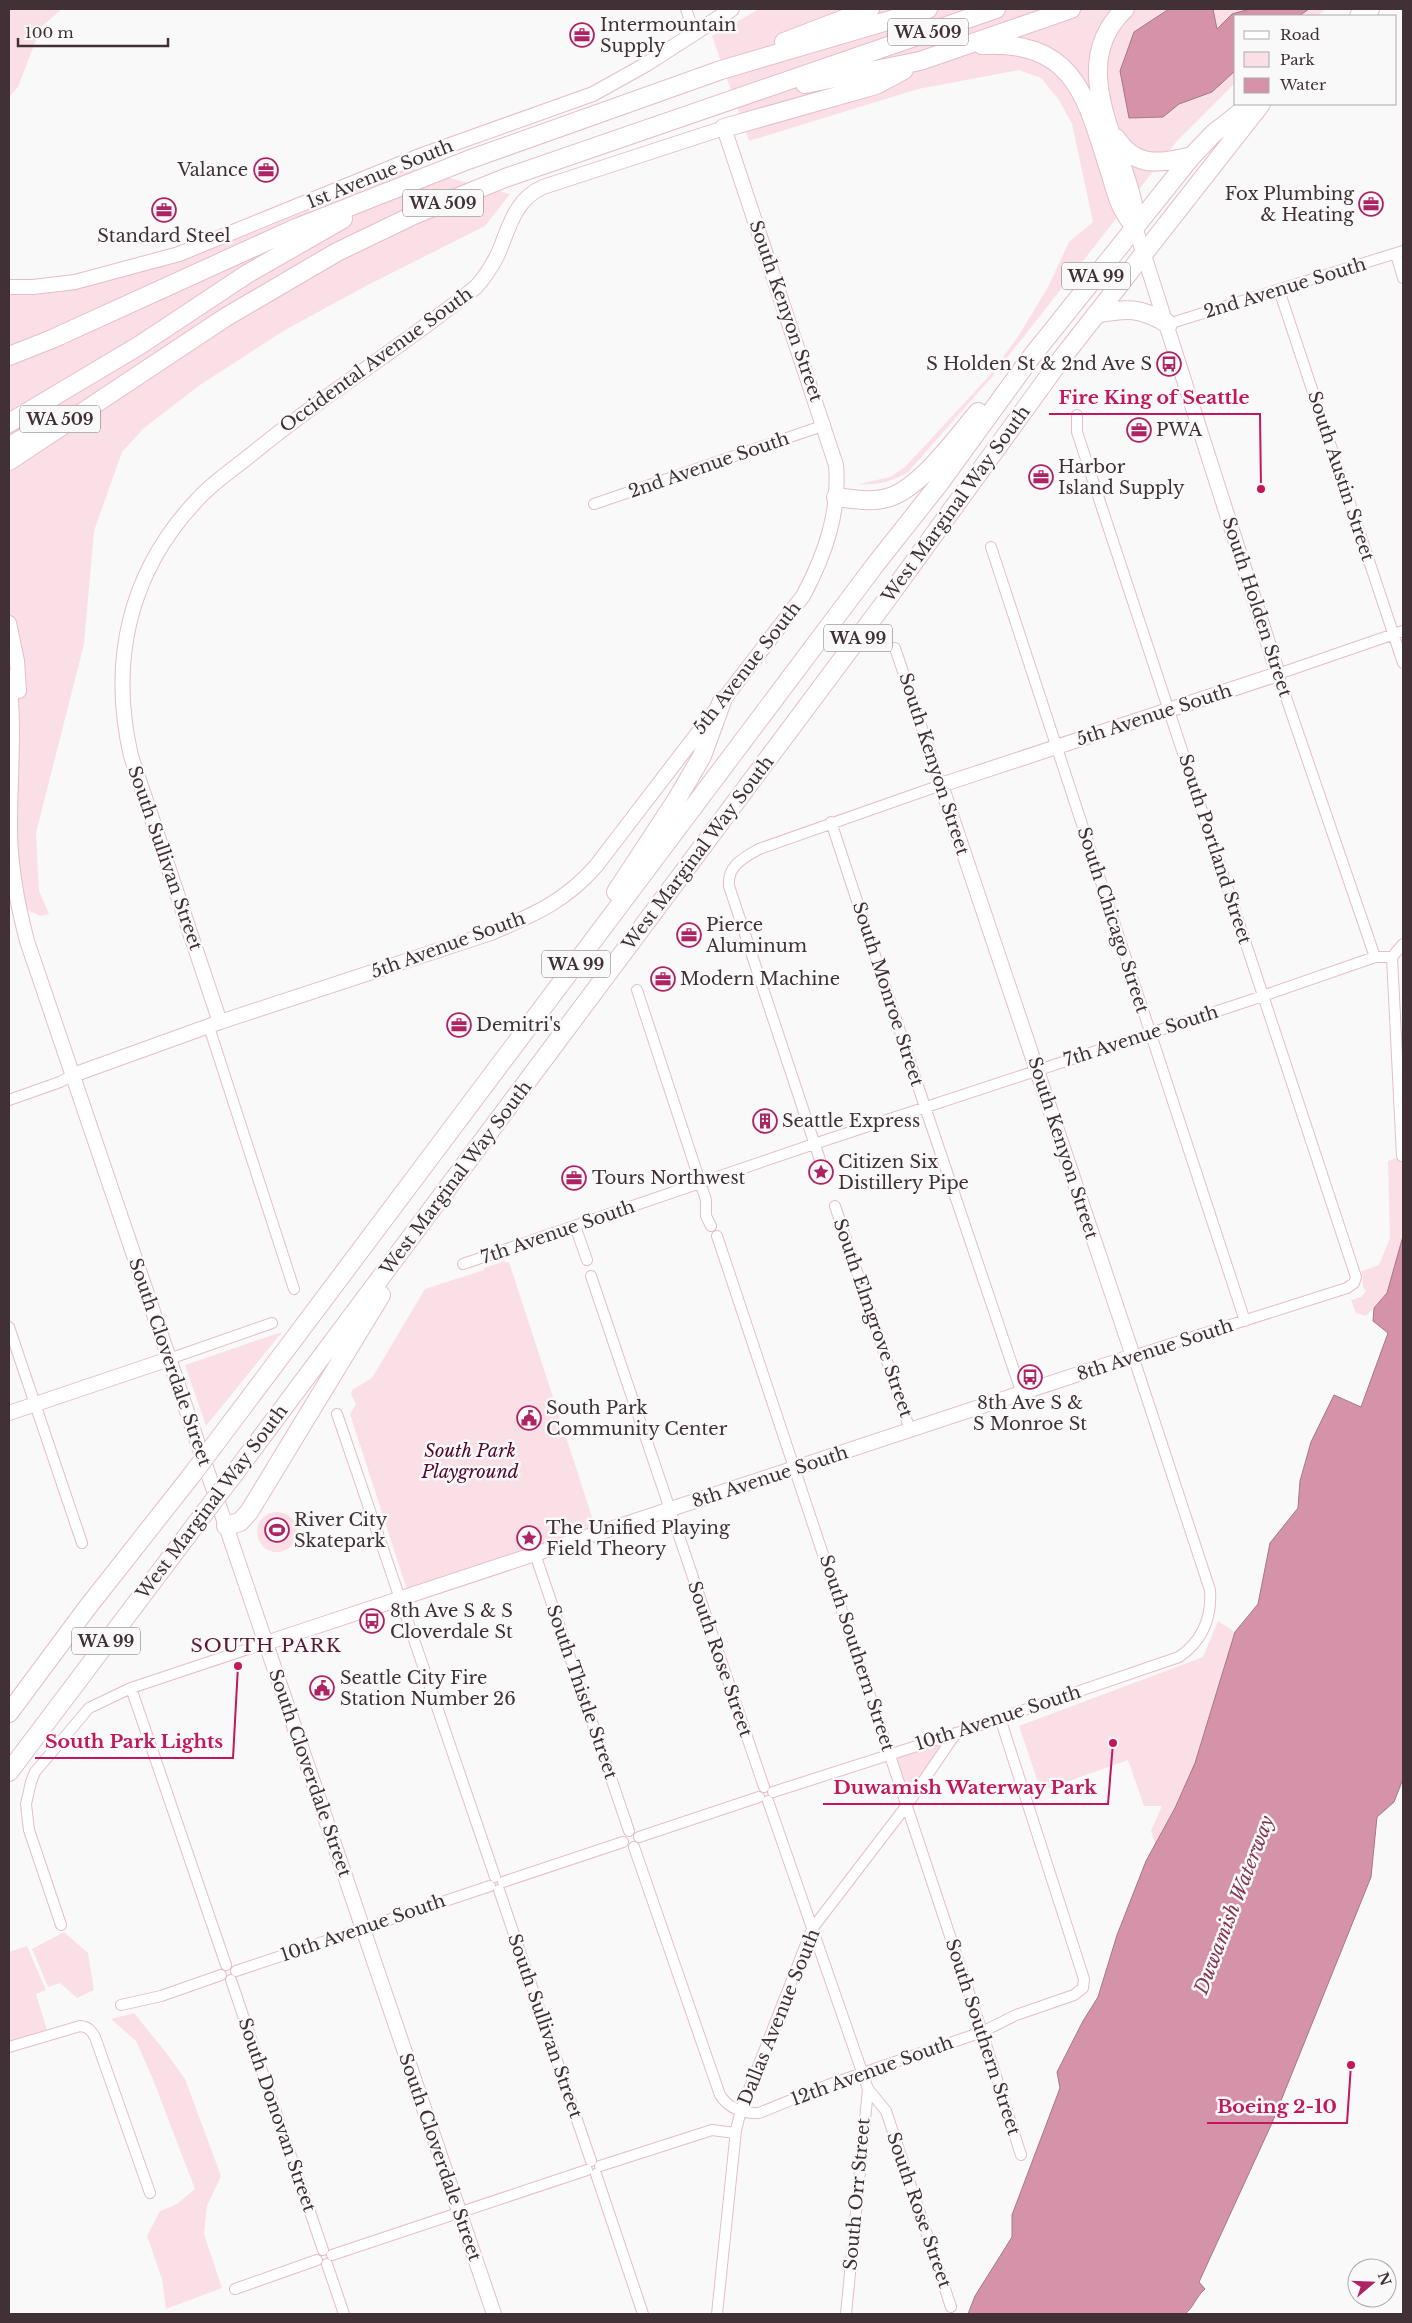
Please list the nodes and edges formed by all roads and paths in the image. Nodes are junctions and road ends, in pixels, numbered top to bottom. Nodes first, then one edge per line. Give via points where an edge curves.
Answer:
1 (686, 9) edge
2 (732, 9) edge
3 (870, 9) edge
4 (928, 9) edge
5 (996, 9) edge
6 (1071, 9) edge
7 (1125, 9) edge
8 (694, 32) junction
9 (965, 46) junction
10 (920, 61) junction
11 (721, 70) junction
12 (746, 96) junction
13 (1251, 105) edge
14 (1260, 105) edge
15 (1107, 122) junction
16 (724, 128) junction
17 (1192, 156) junction
18 (468, 160) junction
19 (1135, 227) junction
20 (1399, 253) edge
21 (1144, 255) junction
22 (1403, 278) edge
23 (9, 287) edge
24 (1279, 290) junction
25 (1096, 314) junction
26 (1168, 324) junction
27 (9, 356) edge
28 (1032, 356) junction
29 (112, 392) junction
30 (1077, 415) dead end
31 (9, 422) edge
32 (824, 426) junction
33 (9, 446) edge
34 (9, 461) edge
35 (836, 497) junction
36 (594, 504) dead end
37 (991, 547) dead end
38 (9, 623) edge
39 (1398, 633) edge
40 (895, 648) dead end
41 (1403, 663) edge
42 (1278, 674) junction
43 (9, 676) edge
44 (122, 690) joint
45 (722, 701) junction
46 (1169, 711) junction
47 (1056, 748) junction
48 (940, 785) junction
49 (11, 801) junction
50 (831, 822) junction
51 (1403, 944) edge
52 (1375, 957) junction
53 (1392, 957) junction
54 (637, 990) dead end
55 (1264, 996) junction
56 (215, 1024) junction
57 (1150, 1032) junction
58 (524, 1033) junction
59 (1038, 1070) junction
60 (73, 1075) junction
61 (9, 1100) edge
62 (925, 1107) junction
63 (814, 1144) junction
64 (1402, 1156) dead end
65 (820, 1160) dead end
66 (701, 1183) junction
67 (835, 1206) dead end
68 (432, 1210) junction
69 (575, 1226) junction
70 (710, 1226) dead end
71 (717, 1236) dead end
72 (587, 1260) dead end
73 (463, 1264) dead end
74 (592, 1276) dead end
75 (1354, 1282) joint
76 (294, 1289) dead end
77 (1245, 1321) junction
78 (272, 1323) dead end
79 (9, 1327) edge
80 (1133, 1356) junction
81 (169, 1359) junction
82 (1022, 1394) junction
83 (35, 1404) junction
84 (9, 1413) edge
85 (337, 1414) dead end
86 (910, 1430) junction
87 (796, 1469) junction
88 (669, 1510) junction
89 (226, 1526) junction
90 (82, 1543) dead end
91 (535, 1554) junction
92 (399, 1598) junction
93 (266, 1643) junction
94 (1192, 1648) joint
95 (131, 1688) junction
96 (9, 1713) edge
97 (1000, 1718) junction
98 (956, 1733) junction
99 (890, 1753) junction
100 (9, 1772) edge
101 (767, 1797) junction
102 (907, 1805) junction
103 (629, 1831) junction
104 (639, 1837) junction
105 (624, 1842) junction
106 (634, 1847) junction
107 (497, 1884) junction
108 (61, 1925) dead end
109 (363, 1929) junction
110 (812, 1929) junction
111 (226, 1965) junction
112 (234, 1975) junction
113 (221, 1976) junction
114 (121, 2005) dead end
115 (982, 2032) junction
116 (9, 2047) edge
117 (862, 2074) junction
118 (868, 2089) junction
119 (742, 2110) junction
120 (735, 2133) junction
121 (1021, 2156) dead end
122 (594, 2168) junction
123 (150, 2193) dead end
124 (459, 2213) junction
125 (327, 2256) junction
126 (235, 2289) dead end
127 (951, 2307) dead end
128 (344, 2314) edge
129 (494, 2314) edge
130 (643, 2314) edge
131 (717, 2314) edge
132 (846, 2314) edge

1 - 8 street
2 - 8 street, 1st Avenue South
3 - 11 highway via 726,64
4 - 11 highway, WA 509
5 - 12 highway, WA 509
6 - 9 highway
7 - 15 highway via 1117,16 1099,56 1097,76
8 - 23 street, 1st Avenue South via 593,94 422,155 179,254 75,282
9 - 10 highway
9 - 19 highway via 1020,46 1036,50 1061,66 1083,93 1123,213
10 - 12 highway
10 - 16 highway via 876,85
11 - 18 highway, WA 509
12 - 29 highway, WA 509 via 505,178 406,218 279,284
13 - 17 highway, West Marginal Way South / WA 99 via 1214,133
14 - 21 highway, West Marginal Way South
15 - 17 highway via 1121,145 1138,158 1161,162
15 - 19 highway via 1132,200
16 - 32 street, South Kenyon Street
16 - 44 street, Occidental Avenue South via 529,194 516,210 485,277 476,286 280,431 198,499 171,532 141,587 127,629
17 - 19 highway, West Marginal Way South / WA 99
18 - 27 highway via 296,228
18 - 31 highway, WA 509 via 306,240 247,274 132,350
19 - 21 street, WA 99
19 - 28 highway, West Marginal Way South / WA 99
20 - 22 street
20 - 24 street, 2nd Avenue South
21 - 25 highway, West Marginal Way South / WA 99
21 - 26 street, South Holden Street
24 - 26 street, 2nd Avenue South
24 - 39 street, South Austin Street
25 - 26 highway via 1141,310
25 - 68 highway, West Marginal Way South / WA 99
26 - 42 street, South Holden Street
28 - 35 highway via 908,489 881,500
28 - 58 highway, West Marginal Way South / WA 99
29 - 33 highway, WA 509
29 - 34 highway
30 - 46 street, South Portland Street via 1077,432
32 - 35 street, South Kenyon Street via 836,465
32 - 36 street, 2nd Avenue South
35 - 45 street, 5th Avenue South via 830,534 810,583
37 - 47 street, South Chicago Street
38 - 49 street, South Cloverdale Street via 17,661 20,727 19,779
39 - 41 street, South Austin Street
39 - 42 street, 5th Avenue South
40 - 48 street, South Kenyon Street
42 - 46 street, 5th Avenue South
42 - 52 street, South Holden Street
43 - 49 street, South Cloverdale Street
44 - 56 street, South Sullivan Street via 124,728 130,756
45 - 56 street, 5th Avenue South via 596,866 563,898 492,932
45 - 58 highway via 702,756 677,799
46 - 47 street, 5th Avenue South
46 - 55 street, South Portland Street
47 - 48 street, 5th Avenue South
47 - 57 street, South Chicago Street
48 - 50 street, 5th Avenue South
48 - 59 street, South Kenyon Street
49 - 60 street, South Cloverdale Street via 12,867 21,919
50 - 62 street, South Monroe Street
50 - 63 street, 5th Avenue South via 759,849 738,862 728,877
51 - 53 street
52 - 53 street, 7th Avenue South
52 - 55 street, 7th Avenue South
53 - 64 street
54 - 66 street
55 - 57 street, 7th Avenue South
55 - 75 street, South Portland Street via 1355,1271
56 - 60 street, 5th Avenue South
56 - 76 street, South Sullivan Street
57 - 59 street, 7th Avenue South
57 - 77 street, South Chicago Street
58 - 96 highway, West Marginal Way South / WA 99, bridge
59 - 62 street, 7th Avenue South
59 - 80 street, South Kenyon Street
60 - 61 street, 5th Avenue South
60 - 81 street, South Cloverdale Street
62 - 63 street, 7th Avenue South
62 - 82 street, South Monroe Street
63 - 65 street
63 - 66 street, 7th Avenue South
66 - 69 street, 7th Avenue South
66 - 70 street
67 - 86 street, South Elmgrove Street
68 - 89 highway via 249,1512 240,1522
68 - 100 highway, West Marginal Way South / WA 99, bridge
69 - 72 street
69 - 73 street, 7th Avenue South
71 - 87 street, South Southern Street
74 - 88 street, South Rose Street
75 - 77 street, 8th Avenue South via 1347,1288
77 - 80 street, 8th Avenue South
78 - 81 street
79 - 83 street
80 - 82 street, 8th Avenue South
80 - 94 street, South Kenyon Street via 1210,1590 1207,1619
81 - 83 street
81 - 89 street, South Cloverdale Street
82 - 86 street, 8th Avenue South
83 - 84 street
83 - 90 street
85 - 92 street, South Sullivan Street
86 - 87 street, 8th Avenue South
87 - 88 street, 8th Avenue South
87 - 99 street, South Southern Street
88 - 91 street, 8th Avenue South
88 - 101 street, South Rose Street via 764,1787 769,1787
89 - 93 street, South Cloverdale Street
91 - 92 street, 8th Avenue South
91 - 103 street, South Thistle Street
92 - 93 street, 8th Avenue South
92 - 107 street, South Sullivan Street
93 - 95 street, 8th Avenue South
93 - 109 street, South Cloverdale Street
94 - 97 street, 10th Avenue South via 1173,1659
95 - 108 street, 8th Avenue South via 89,1708 35,1772 28,1792 26,1816 29,1830
95 - 111 street
97 - 98 street, 10th Avenue South
97 - 115 street, 12th Avenue South via 1084,1979 1083,1988 1074,1995 1016,2015
98 - 99 street, 10th Avenue South
98 - 102 street, Dallas Avenue South
99 - 101 street, 10th Avenue South
99 - 102 street, South Southern Street
101 - 104 street, 10th Avenue South
101 - 110 street
102 - 110 street, Dallas Avenue South
102 - 115 street, South Southern Street
103 - 104 street
103 - 105 street
104 - 106 street
105 - 106 street via 628,1847
105 - 107 street, 10th Avenue South
106 - 119 street via 720,2095 730,2107
107 - 109 street, 10th Avenue South
107 - 122 street, South Sullivan Street
109 - 112 street, 10th Avenue South
109 - 124 street, South Cloverdale Street
110 - 117 street
110 - 119 street, Dallas Avenue South
111 - 112 street via 232,1966
111 - 113 street via 221,1969
112 - 113 street via 225,1980
112 - 125 street, South Donovan Street
113 - 114 street
115 - 117 street, 12th Avenue South
115 - 121 street, South Southern Street
116 - 123 street via 86,2026 95,2037
117 - 118 street, South Orr Street
117 - 119 street, 12th Avenue South via 759,2113
118 - 127 street, South Rose Street via 886,2112
118 - 132 street, South Orr Street
119 - 120 street, Dallas Avenue South
120 - 122 street via 712,2130
120 - 131 street, Dallas Avenue South
122 - 124 street
122 - 130 street, South Sullivan Street
124 - 125 street
124 - 129 street, South Cloverdale Street
125 - 126 street via 321,2264 317,2260
125 - 128 street, South Donovan Street

